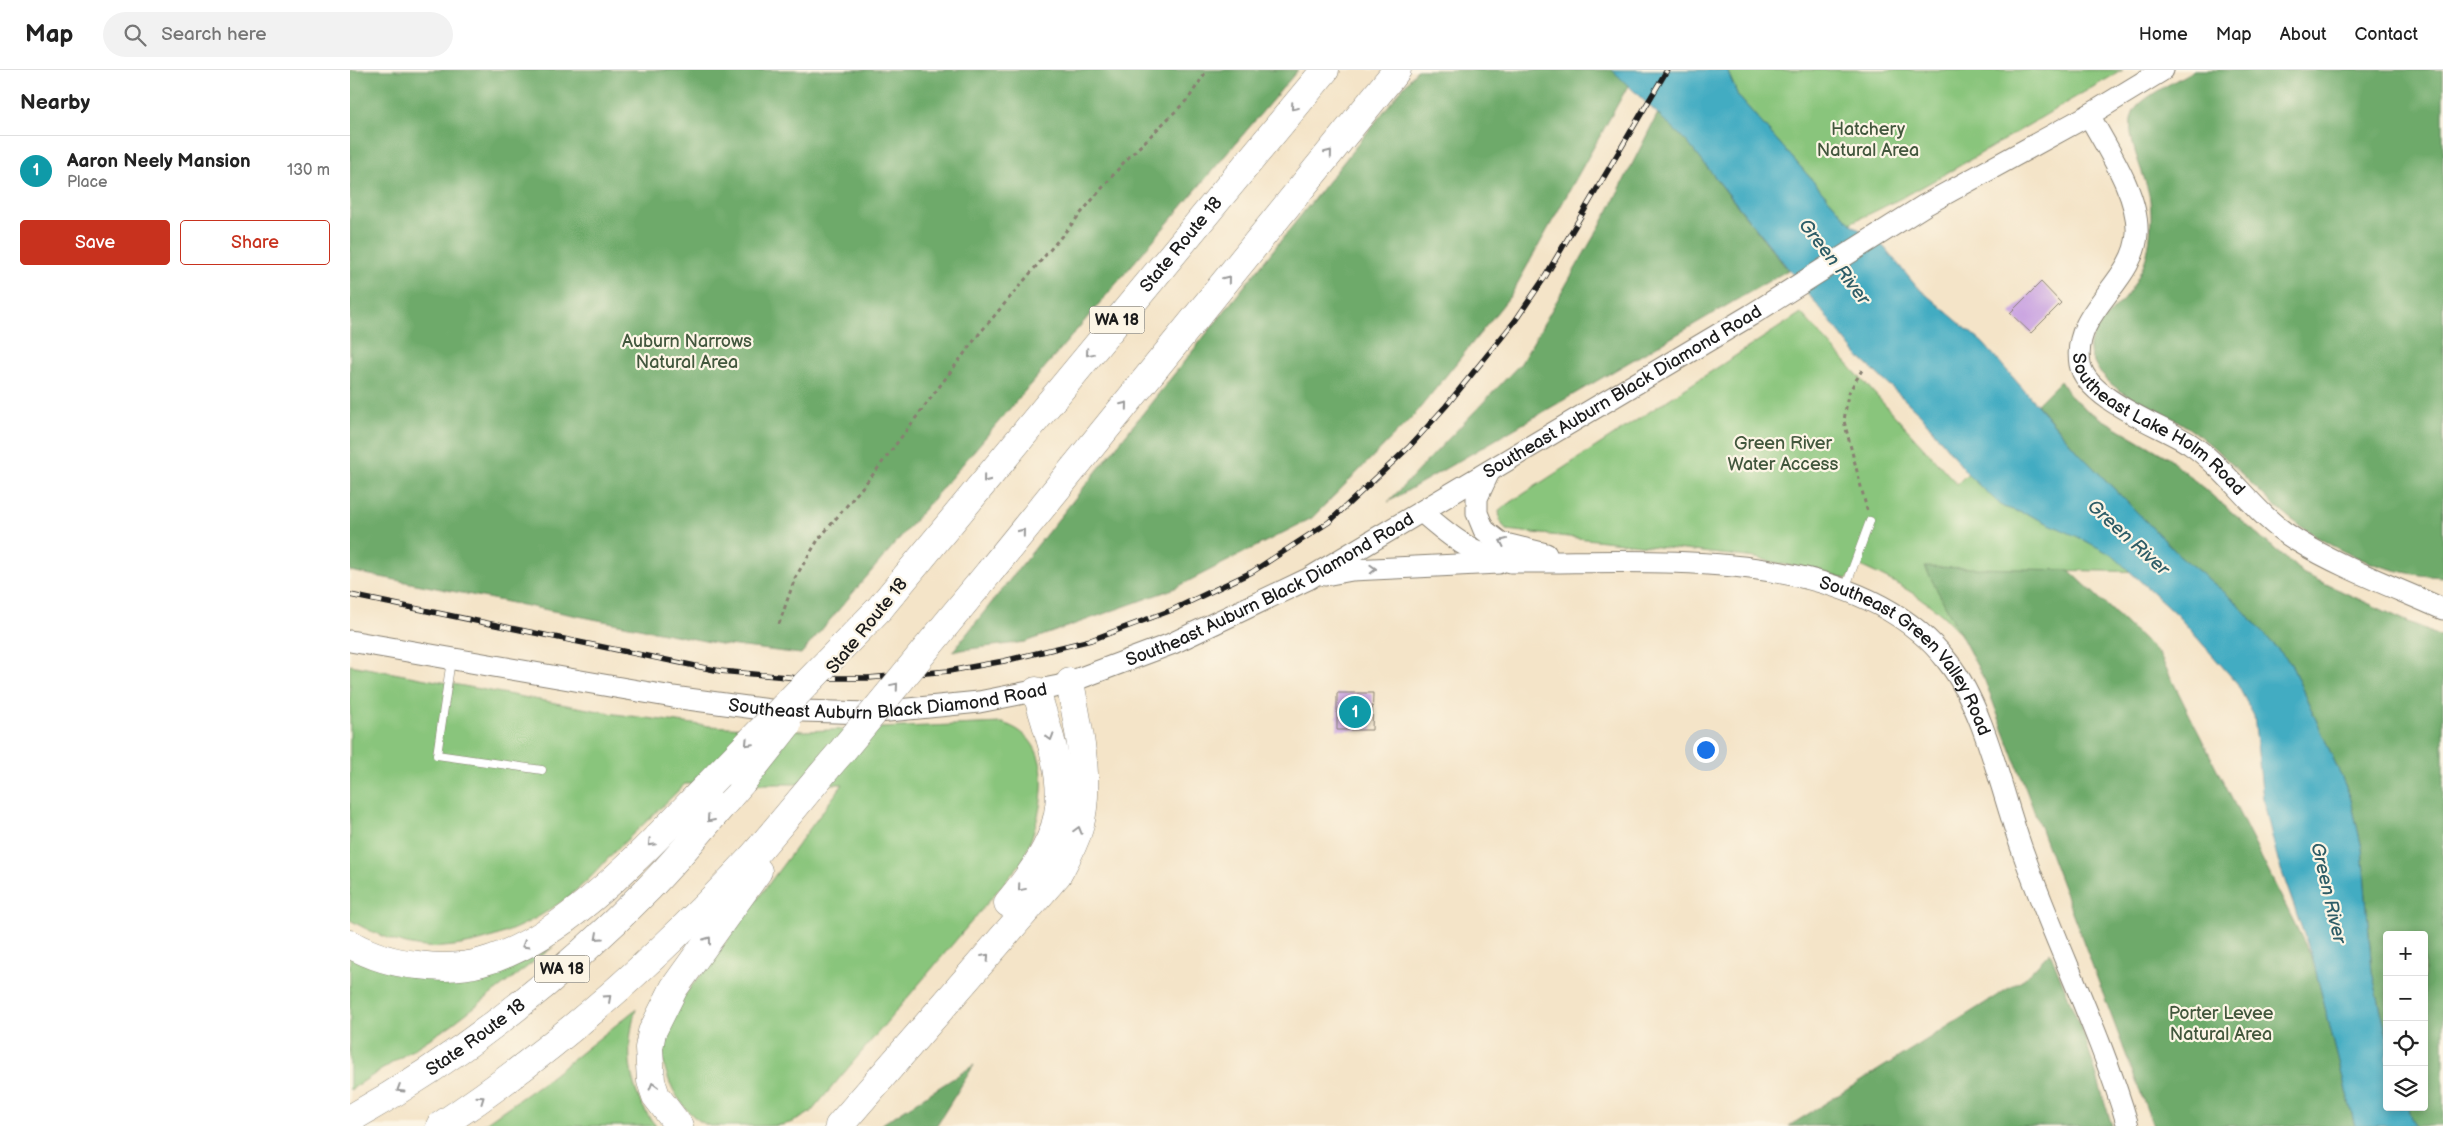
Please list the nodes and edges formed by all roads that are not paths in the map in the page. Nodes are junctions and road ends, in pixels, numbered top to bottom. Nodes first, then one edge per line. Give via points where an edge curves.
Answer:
1 (1325, 70) edge
2 (2163, 70) edge
3 (1390, 78) edge
4 (2089, 114) junction
5 (1489, 472) junction
6 (1422, 512) junction
7 (1870, 521) road end
8 (1511, 562) junction
9 (1602, 562) junction
10 (1308, 579) junction
11 (1845, 589) junction
12 (880, 608) junction
13 (2443, 609) edge
14 (350, 641) edge
15 (451, 658) junction
16 (1070, 682) junction
17 (1036, 690) junction
18 (542, 770) dead end
19 (808, 799) junction
20 (350, 944) edge
21 (350, 1119) edge
22 (440, 1126) edge
23 (679, 1126) edge
24 (821, 1126) edge
25 (839, 1126) edge
26 (2128, 1126) edge

1 -> 12 highway, State Route 18 / WA 18
2 - 4 street, Southeast Auburn Black Diamond Road
19 -> 3 highway, bridge via 842,750
4 - 5 street, Southeast Auburn Black Diamond Road via 1925,205
4 - 13 street, Southeast Lake Holm Road via 2124,181 2133,206 2137,232 2134,251 2086,327 2080,347 2084,376 2098,392 2190,444 2213,462 2275,527 2332,560
5 - 6 street, Southeast Auburn Black Diamond Road
9 -> 5 street via 1544,554 1502,543 1484,530 1477,513 1477,498
6 - 8 street, Southeast Green Valley Road via 1468,548 1487,557
6 - 10 street, Southeast Auburn Black Diamond Road
7 - 11 lane
8 - 9 street, Southeast Green Valley Road
10 -> 8 street via 1352,570
9 - 11 street, Southeast Green Valley Road via 1730,566 1808,579
10 - 16 street, Southeast Auburn Black Diamond Road via 1171,644
11 - 26 street, Southeast Green Valley Road via 1904,620 1949,662 1965,688 1978,716 2024,856 2118,1090
12 -> 20 highway, bridge via 604,888 540,936 519,948 462,967 404,964
12 -> 21 highway, State Route 18 / WA 18, bridge via 742,782 650,886 558,973 502,1019 432,1069
14 - 15 street, Southeast Auburn Black Diamond Road
15 - 17 street, Southeast Auburn Black Diamond Road via 673,697 770,710 868,712 979,702
15 - 18 lane via 437,755
16 - 17 street, Southeast Auburn Black Diamond Road
25 -> 16 highway via 1058,874 1071,850 1080,827 1084,789
17 -> 24 highway via 1056,756 1061,799 1053,838 1031,876
22 -> 19 highway, WA 18 via 525,1068 629,980
23 -> 19 highway via 656,1096 651,1081 649,1048 658,1018 674,988

